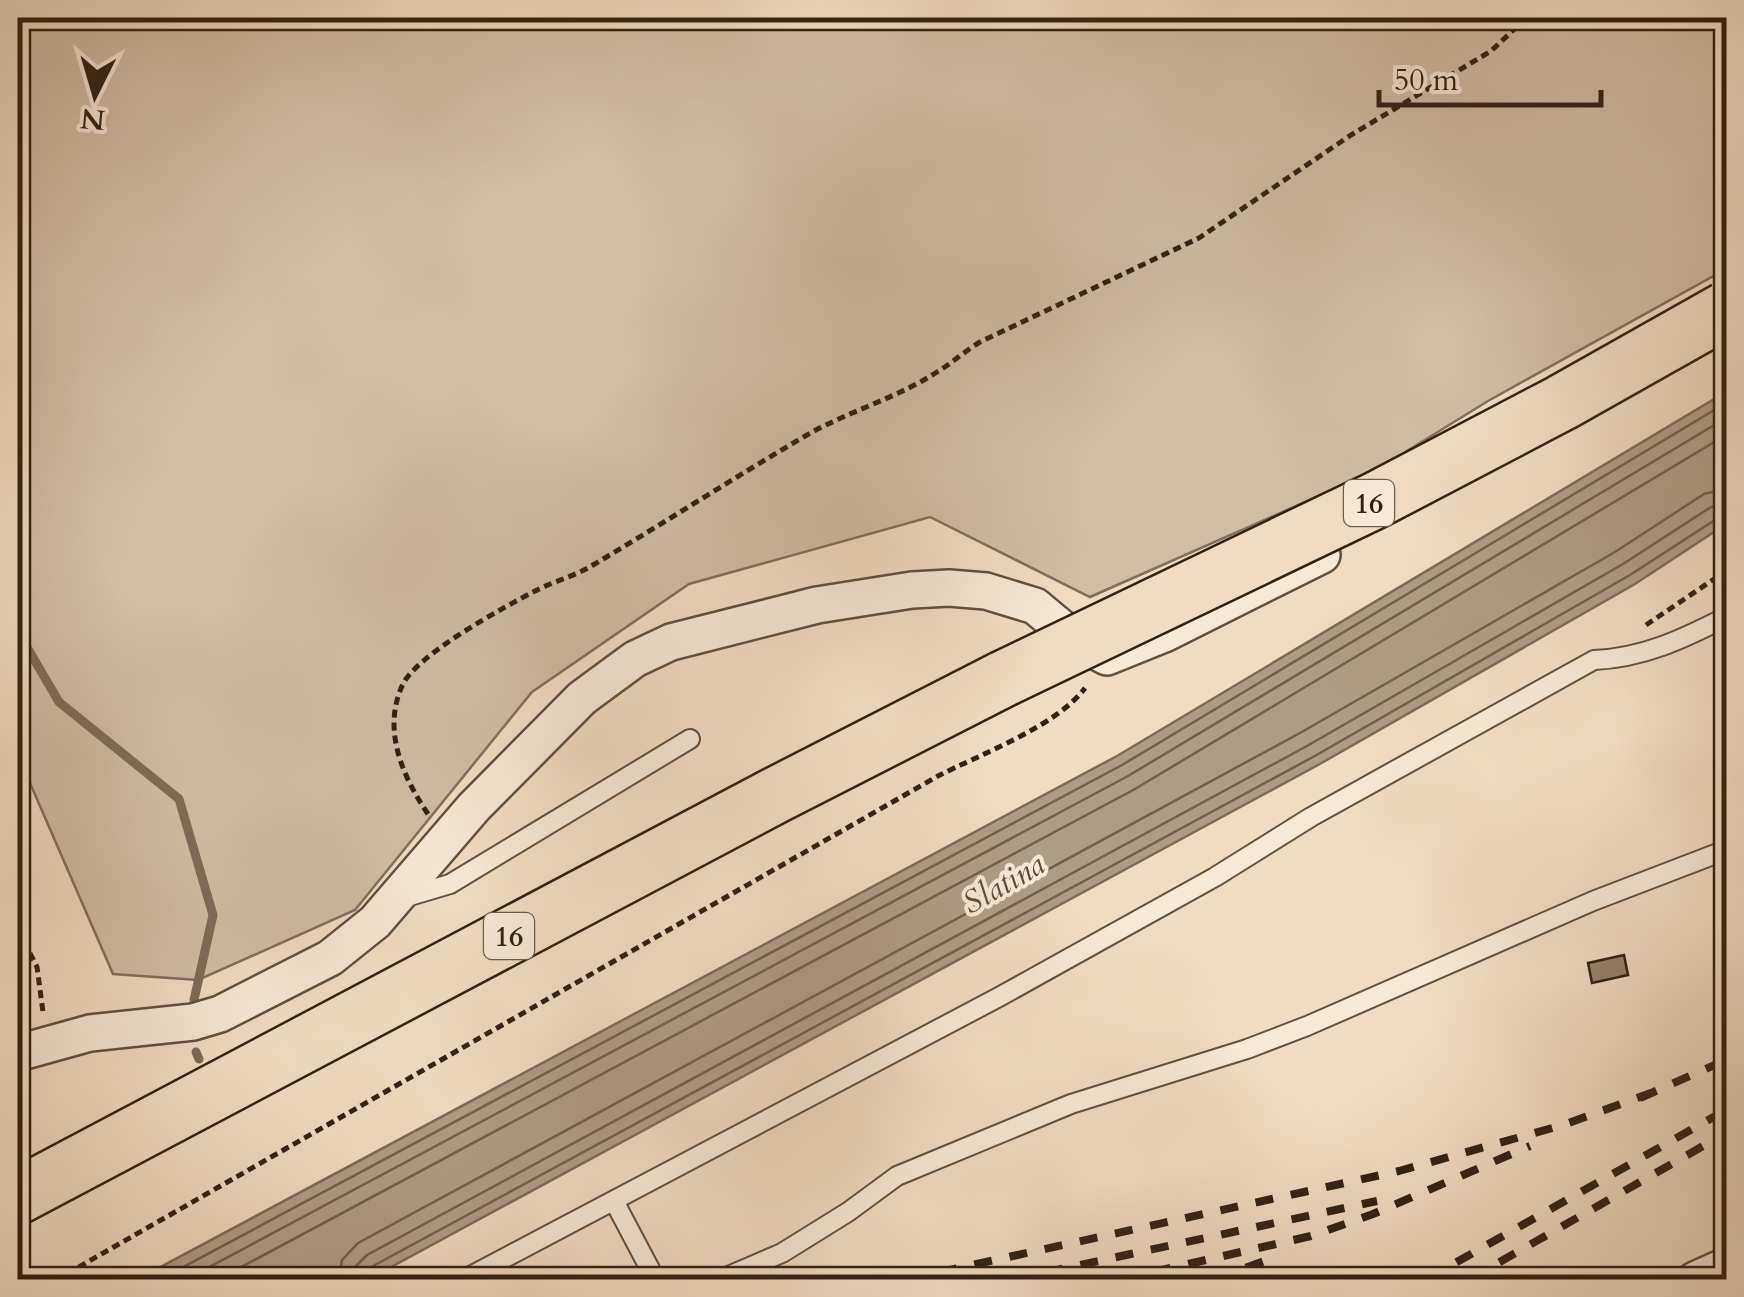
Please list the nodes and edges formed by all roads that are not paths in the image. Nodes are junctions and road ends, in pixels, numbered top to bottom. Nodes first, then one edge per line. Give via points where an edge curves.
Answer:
1 (1726, 310) edge
2 (1726, 335) edge
3 (1726, 617) edge
4 (690, 739) dead end
5 (1726, 850) edge
6 (393, 901) junction
7 (31, 1049) edge
8 (18, 1196) edge
9 (614, 1201) junction
10 (1726, 1266) edge
11 (464, 1280) edge
12 (663, 1280) edge
13 (719, 1280) edge
14 (1695, 1280) edge

1 - 8 main road, 16, bridge via 1376,500 759,804
2 - 6 street via 1460,486 1207,614 1106,657 1035,606 949,588 857,598 671,642 605,678 540,738
3 - 9 lane via 1655,650 1594,660 999,997
4 - 6 lane via 450,884
5 - 13 lane via 1307,1026 1071,1104 897,1176 782,1252
6 - 7 street via 330,958 220,1014
9 - 11 lane
9 - 12 lane via 652,1274
10 - 14 street

